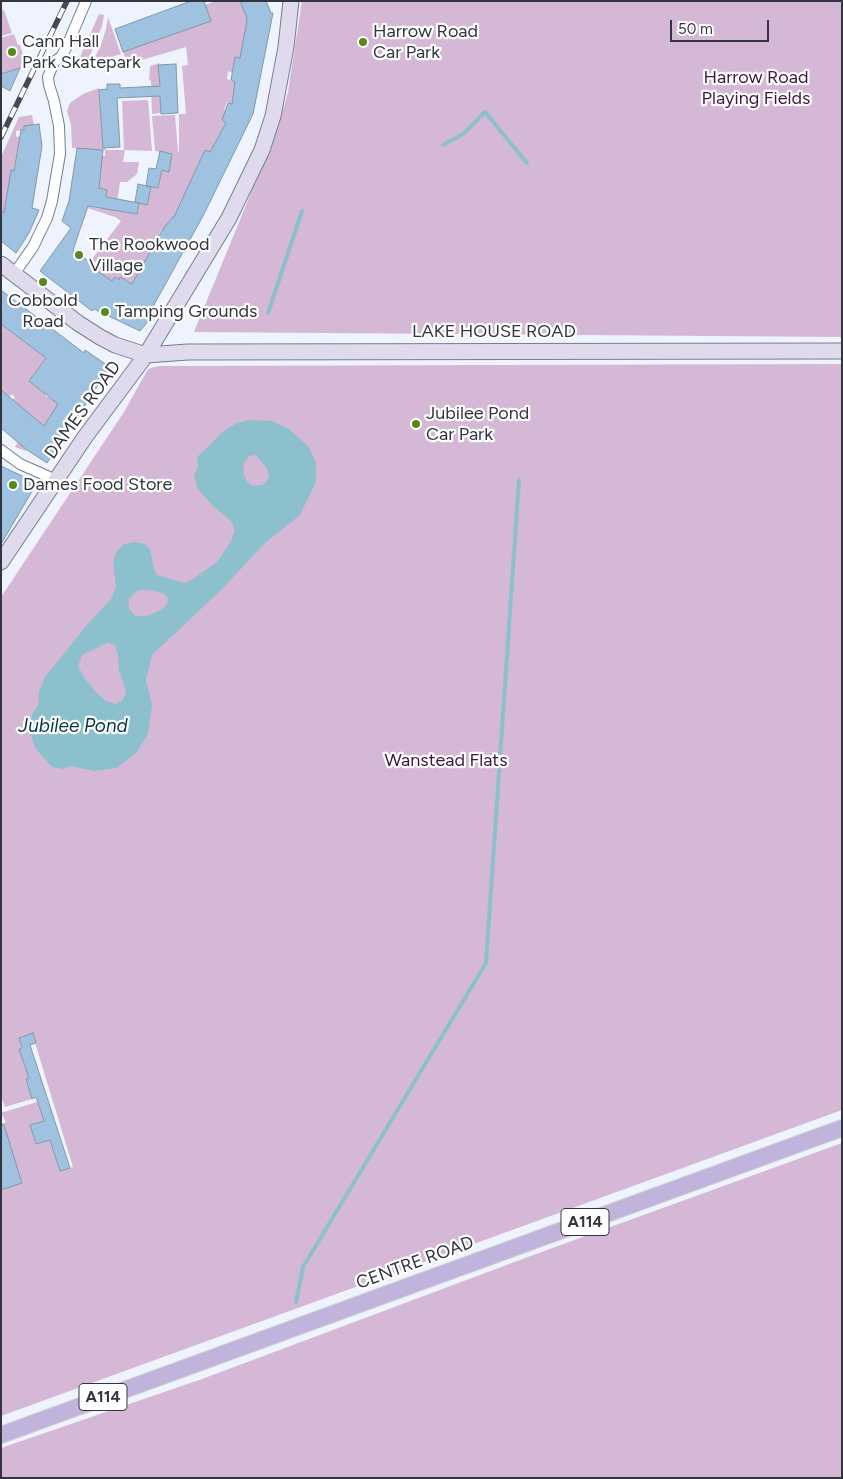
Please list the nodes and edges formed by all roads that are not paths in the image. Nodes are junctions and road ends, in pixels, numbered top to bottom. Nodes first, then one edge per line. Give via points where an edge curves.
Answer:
1 (86, 1) edge
2 (291, 1) edge
3 (1, 264) edge
4 (14, 274) junction
5 (842, 351) edge
6 (146, 356) junction
7 (1, 450) edge
8 (56, 480) junction
9 (1, 562) edge
10 (842, 1128) edge
11 (1, 1435) edge

1 - 4 street via 67,46 54,62 48,77 59,126 56,188 47,218 33,247
2 - 6 street, DAMES ROAD via 280,81 262,150 229,218
3 - 4 street
4 - 6 street via 100,338
5 - 6 street, LAKE HOUSE ROAD via 188,352
6 - 8 street, DAMES ROAD
7 - 8 street via 20,464
8 - 9 street, DAMES ROAD
10 - 11 main road, CENTRE ROAD / A114

